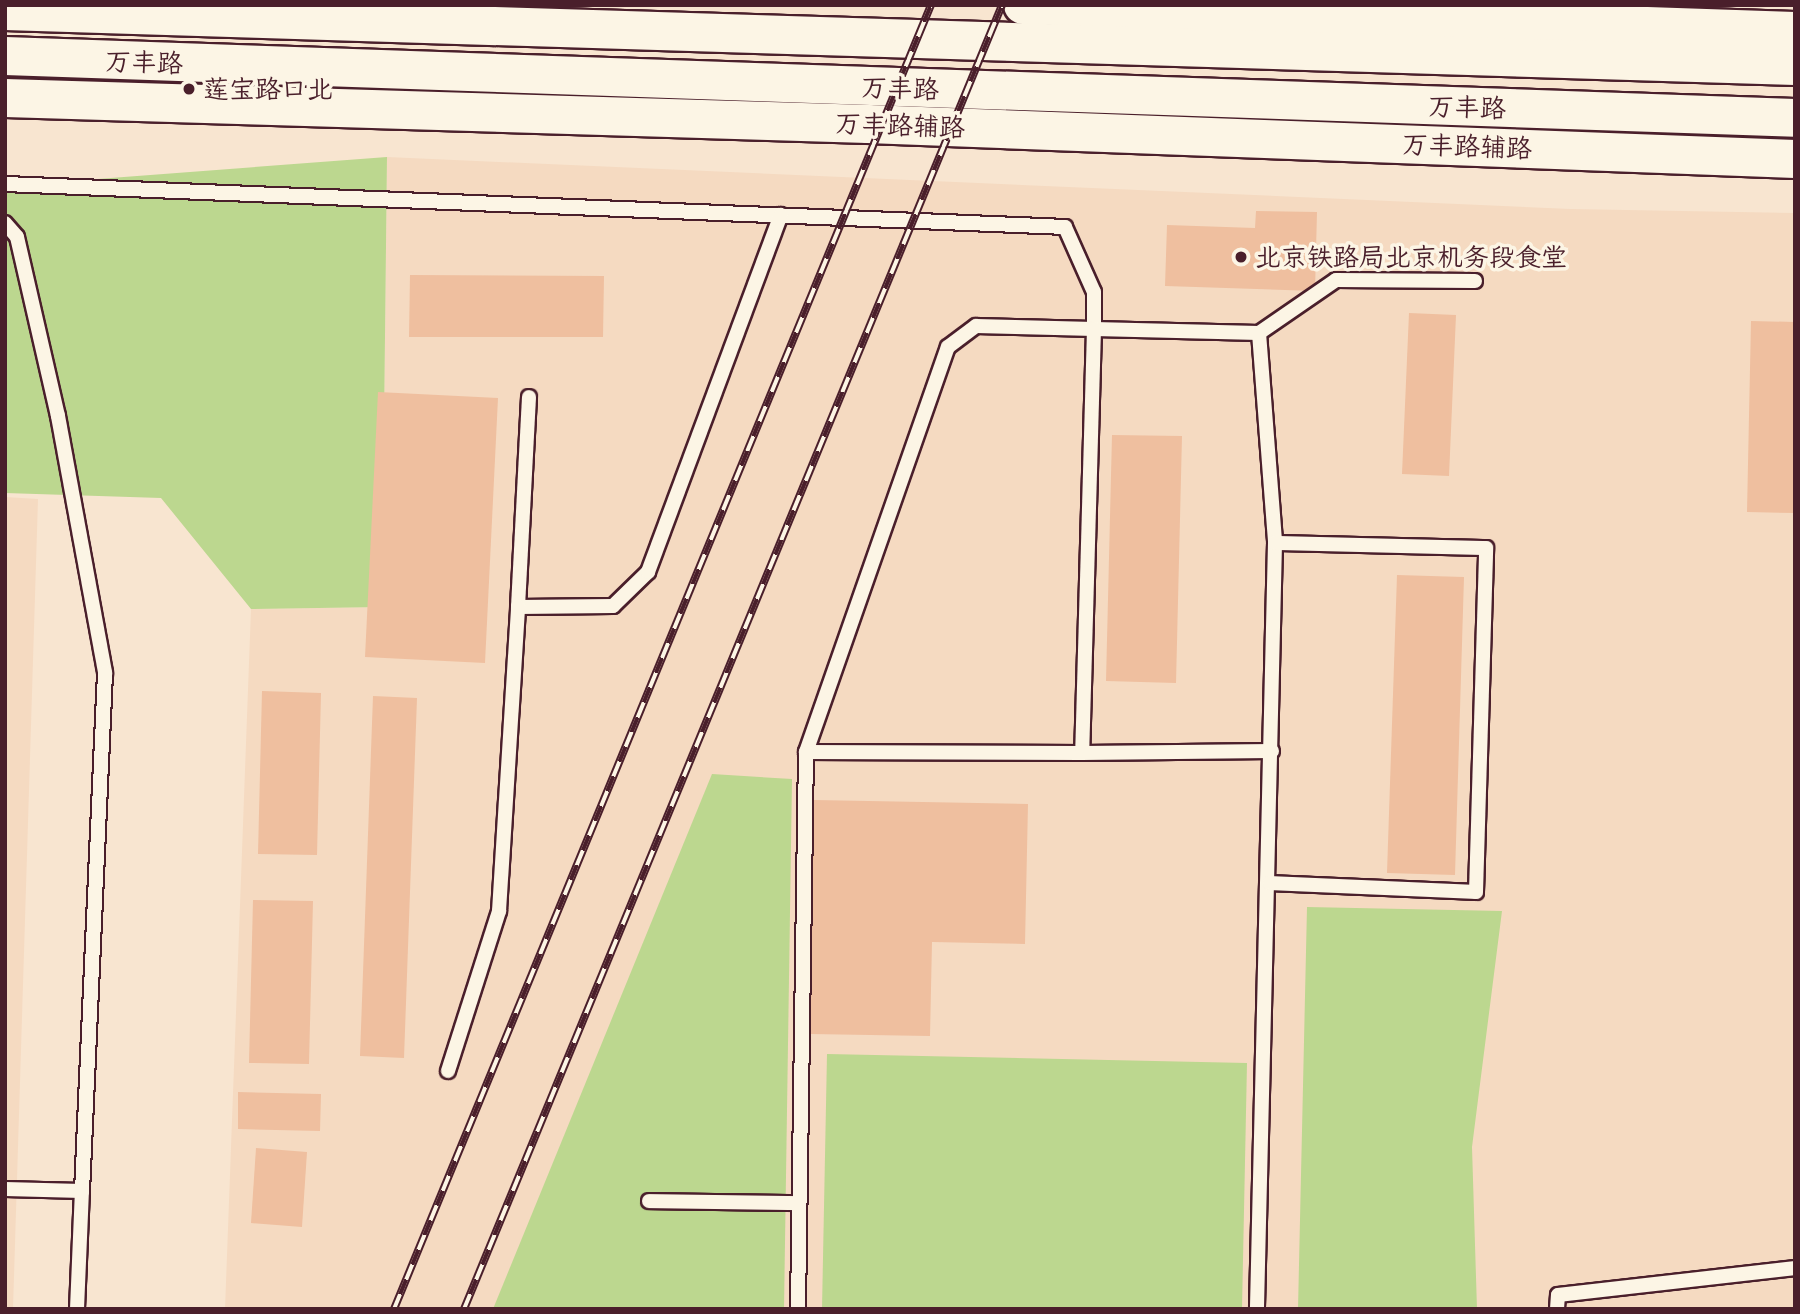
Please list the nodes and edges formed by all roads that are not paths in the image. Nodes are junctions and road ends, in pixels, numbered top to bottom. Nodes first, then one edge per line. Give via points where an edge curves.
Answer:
1 (1023, 5) edge
2 (5, 11) edge
3 (1795, 31) edge
4 (5, 56) edge
5 (1795, 66) edge
6 (5, 98) edge
7 (1795, 118) edge
8 (1795, 159) edge
9 (5, 184) edge
10 (781, 215) junction
11 (5, 223) edge
12 (1475, 281) dead end
13 (1094, 329) junction
14 (1259, 333) junction
15 (529, 397) dead end
16 (1275, 544) junction
17 (518, 607) junction
18 (1272, 751) junction
19 (806, 752) junction
20 (1082, 753) junction
21 (1270, 883) junction
22 (448, 1071) dead end
23 (5, 1189) edge
24 (82, 1191) junction
25 (649, 1201) dead end
26 (799, 1203) junction
27 (1795, 1268) edge
28 (77, 1309) edge
29 (798, 1309) edge
30 (1257, 1309) edge
31 (1557, 1309) edge

1 - 3 main road
2 - 5 main road, 万丰路
4 - 7 main road, 万丰路
6 - 8 main road, 万丰路辅路
9 - 10 lane
10 - 13 lane via 1065,227 1094,292
10 - 17 lane via 648,572 613,606
11 - 24 lane via 17,237 58,416 105,673
12 - 14 lane via 1336,280
13 - 14 lane
13 - 19 lane via 976,326 948,347
13 - 20 lane
14 - 16 lane
15 - 17 lane
16 - 18 lane
16 - 21 lane via 1486,548 1476,892
17 - 22 lane via 499,911
18 - 20 lane
18 - 21 lane
19 - 20 lane
19 - 26 lane
21 - 30 lane
23 - 24 lane
24 - 28 lane
25 - 26 lane
26 - 29 lane
27 - 31 lane via 1558,1295

